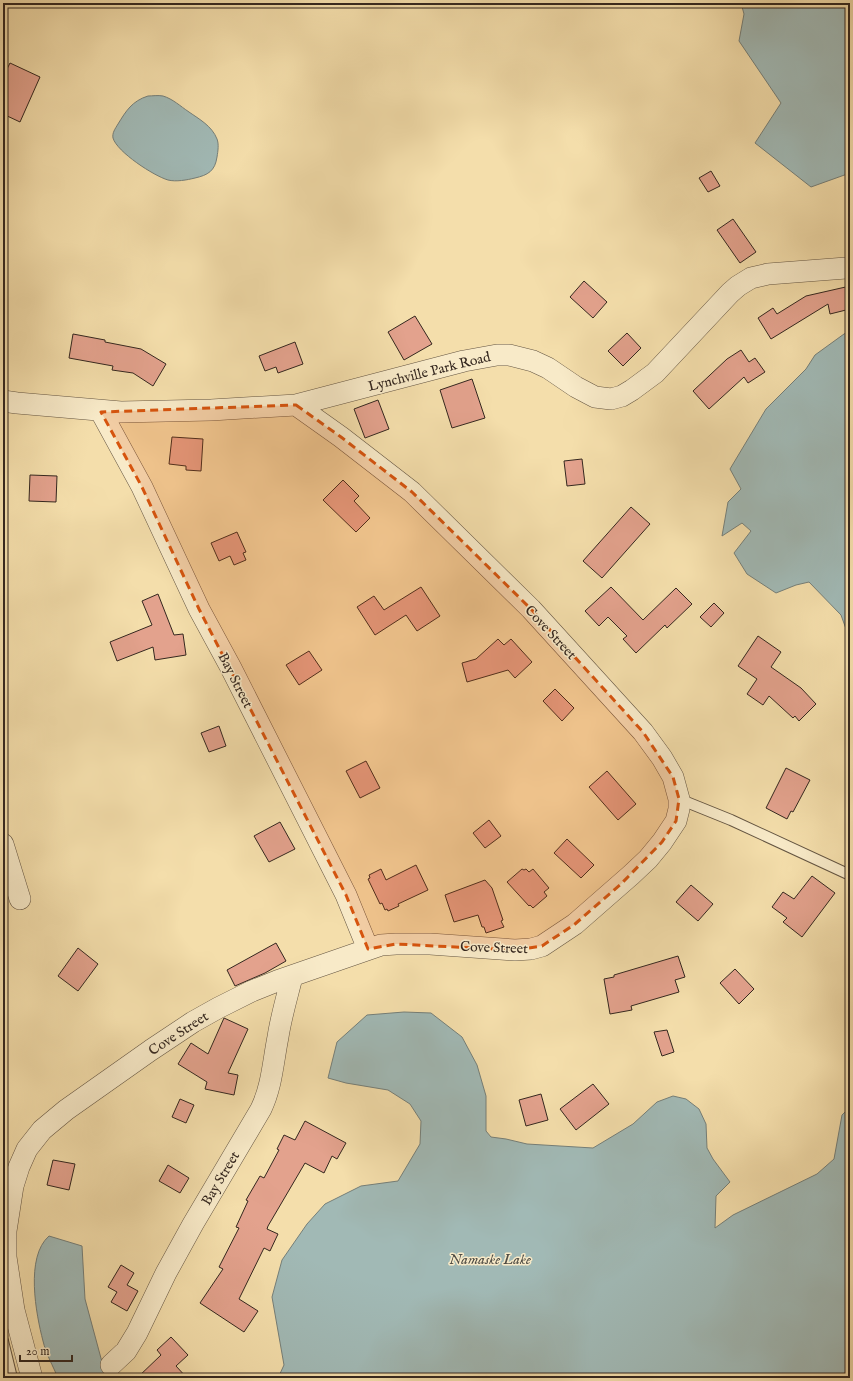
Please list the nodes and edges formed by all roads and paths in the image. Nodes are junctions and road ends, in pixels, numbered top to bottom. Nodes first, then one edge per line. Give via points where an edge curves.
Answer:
1 (848, 268) edge
2 (3, 401) edge
3 (296, 405) junction
4 (101, 412) junction
5 (679, 799) junction
6 (3, 844) edge
7 (850, 875) edge
8 (20, 899) dead end
9 (368, 949) junction
10 (292, 977) junction
11 (8, 1317) edge
12 (3, 1341) edge
13 (111, 1364) dead end
14 (12, 1378) edge
15 (32, 1378) edge

1 - 3 street, Lynchville Park Road via 768,274 751,278 730,293 656,373 622,396 611,399 589,394 533,361 509,355 496,355
2 - 4 street, Lynchville Park Road
3 - 4 street, Lynchville Park Road
3 - 5 street, Cove Street via 341,436 412,492 531,609 643,732 673,777
4 - 9 street, Bay Street via 142,487 199,609 346,895
5 - 7 lane
5 - 9 street, Cove Street via 676,821 648,858 575,924 542,946 515,950 396,944
6 - 8 street
9 - 10 street, Cove Street
10 - 11 street, Cove Street via 252,991 193,1022 66,1110 42,1130 27,1150 13,1186 6,1230
10 - 13 street, Bay Street via 267,1097 166,1273 137,1333 126,1351
11 - 15 street, Cove Street
12 - 14 lane

